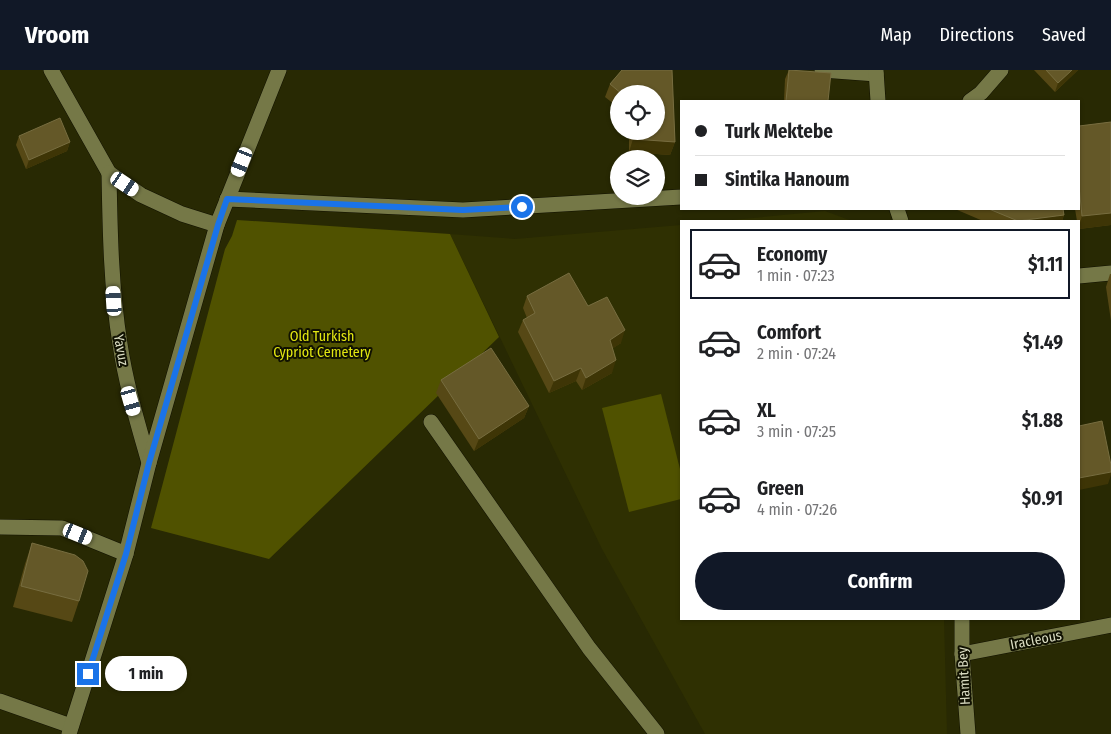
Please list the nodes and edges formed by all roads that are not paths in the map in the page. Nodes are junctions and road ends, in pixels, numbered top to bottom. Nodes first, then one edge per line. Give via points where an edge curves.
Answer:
1 (51, 70) edge
2 (279, 70) edge
3 (822, 70) edge
4 (1001, 70) edge
5 (876, 72) edge
6 (878, 100) edge
7 (971, 100) edge
8 (109, 174) junction
9 (680, 197) edge
10 (227, 199) junction
11 (218, 225) junction
12 (1111, 272) edge
13 (1080, 276) edge
14 (431, 422) dead end
15 (149, 463) junction
16 (0, 527) edge
17 (126, 554) junction
18 (962, 620) edge
19 (1111, 625) edge
20 (962, 654) junction
21 (0, 701) edge
22 (70, 730) edge
23 (657, 734) edge
24 (968, 734) edge

1 - 8 street, Yavuz
2 - 10 street
3 - 5 street
4 - 7 street
5 - 6 street
8 - 11 street, Yavuz via 141,195 182,214
8 - 15 street, Yavuz via 110,243 120,345 131,401
9 - 10 street via 463,210
10 - 11 street
11 - 15 street
12 - 13 street
14 - 23 street via 589,648
15 - 17 street
16 - 17 street via 62,528
17 - 22 street
18 - 20 street, Hamit Bey
19 - 20 street, Iracleous
20 - 24 street, Hamit Bey
21 - 22 street

